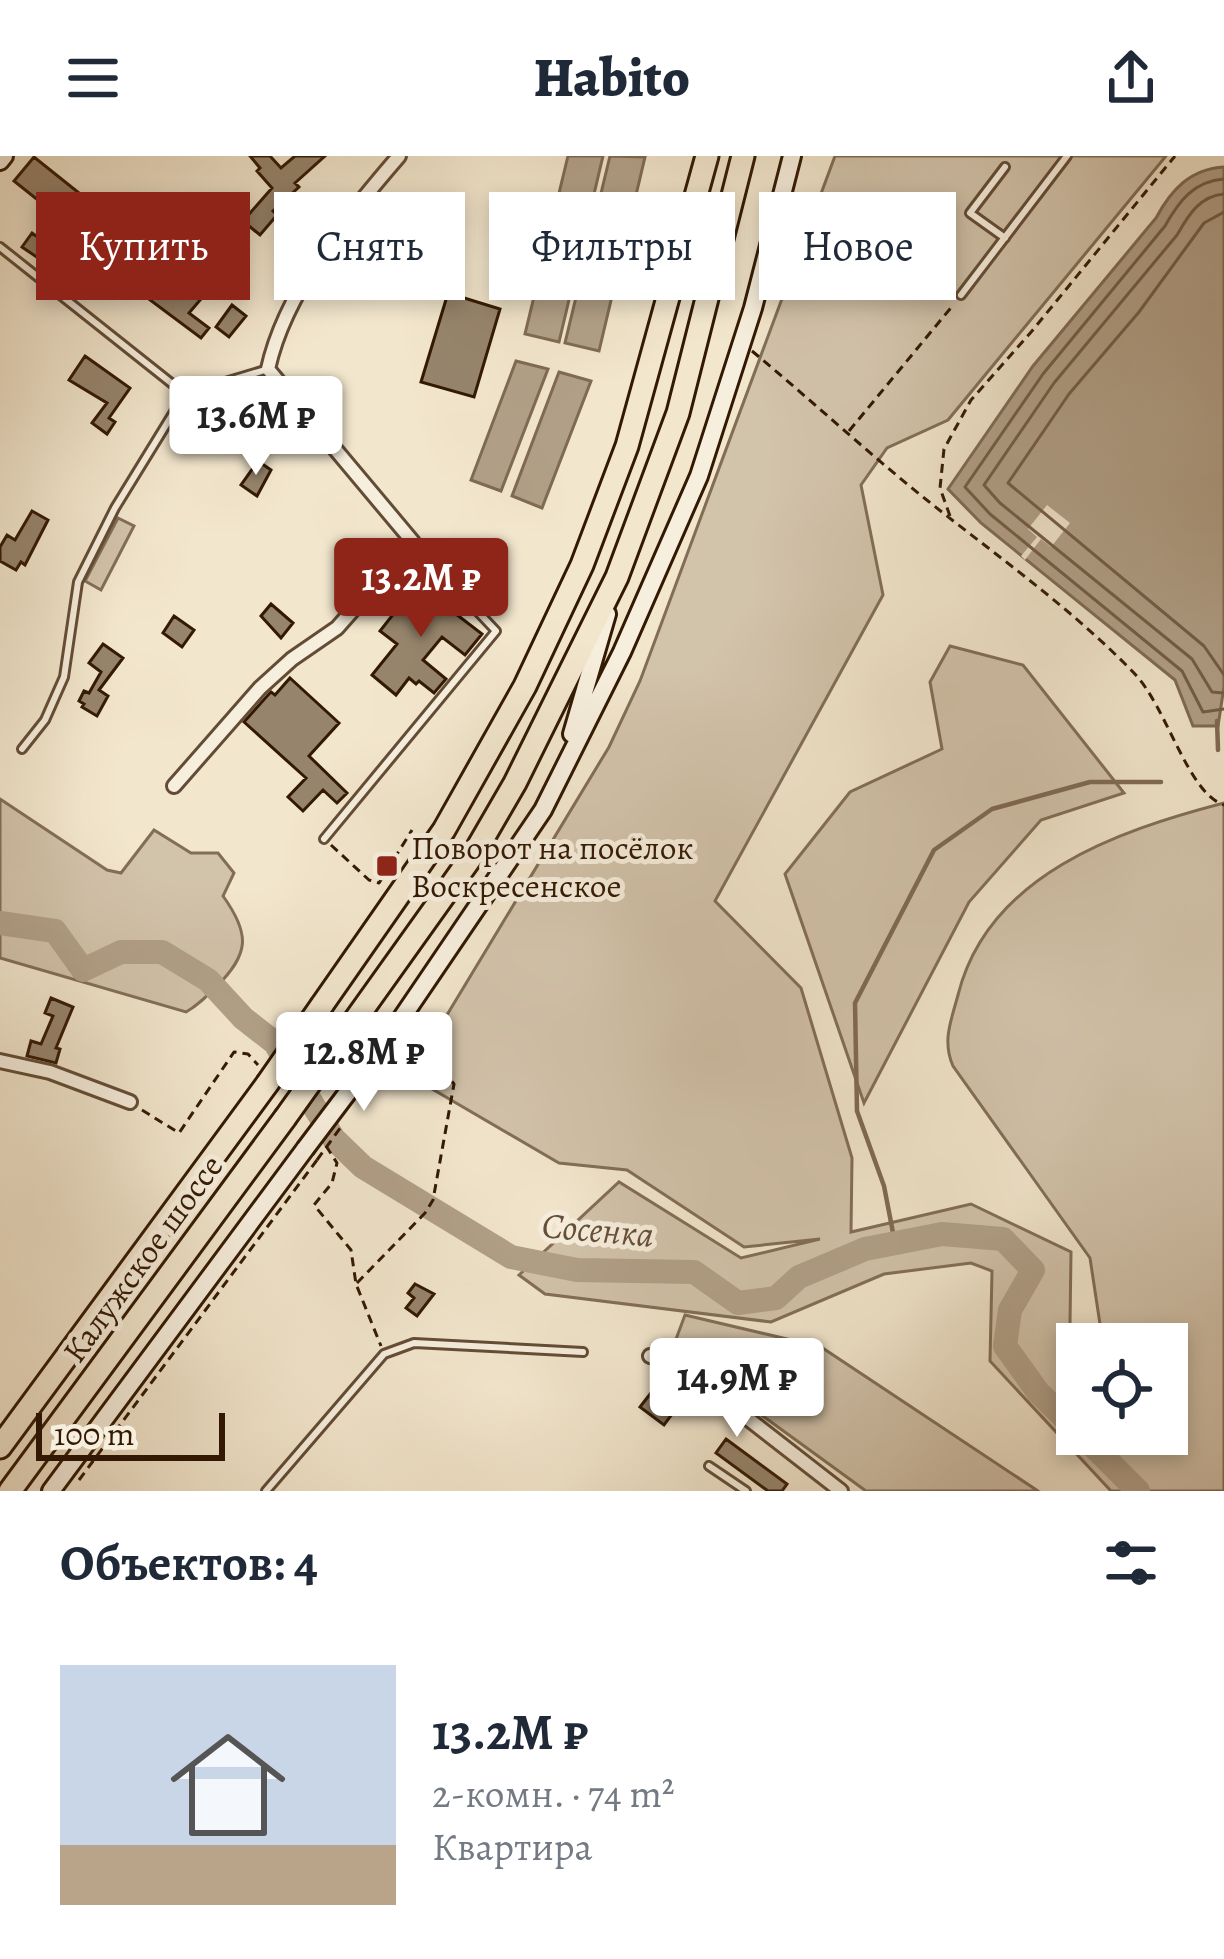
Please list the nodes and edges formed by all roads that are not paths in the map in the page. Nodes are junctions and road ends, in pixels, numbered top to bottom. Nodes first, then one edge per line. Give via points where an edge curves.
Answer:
1 (399, 156) edge
2 (706, 156) edge
3 (743, 156) edge
4 (792, 156) edge
5 (1067, 156) edge
6 (1005, 167) dead end
7 (1005, 238) junction
8 (0, 247) edge
9 (962, 296) road end
10 (268, 369) junction
11 (185, 394) junction
12 (413, 542) junction
13 (617, 578) junction
14 (22, 748) dead end
15 (557, 780) junction
16 (174, 786) dead end
17 (324, 839) road end
18 (0, 1061) edge
19 (130, 1102) dead end
20 (584, 1352) dead end
21 (650, 1356) dead end
22 (0, 1447) edge
23 (709, 1466) dead end
24 (60, 1488) edge
25 (10, 1491) edge
26 (266, 1491) edge
27 (746, 1491) edge
28 (841, 1491) edge

1 - 10 street via 322,254 274,342
2 - 22 highway, Калужское шоссе, bridge via 627,446 525,686 444,830
3 - 13 highway, Калужское шоссе via 678,413
4 - 15 main road via 699,476
5 - 7 lane
6 - 7 lane via 970,213
7 - 9 lane
8 - 11 lane
10 - 11 lane
10 - 12 street
11 - 14 lane via 78,582 64,677
12 - 16 street via 337,628 260,688
12 - 17 lane via 496,631
13 - 15 main road
13 - 25 highway, Калужское шоссе, bridge via 475,852
15 - 24 main road, bridge via 311,1155
18 - 19 street
20 - 26 lane via 415,1342 384,1354
21 - 28 street via 679,1365
23 - 27 lane

